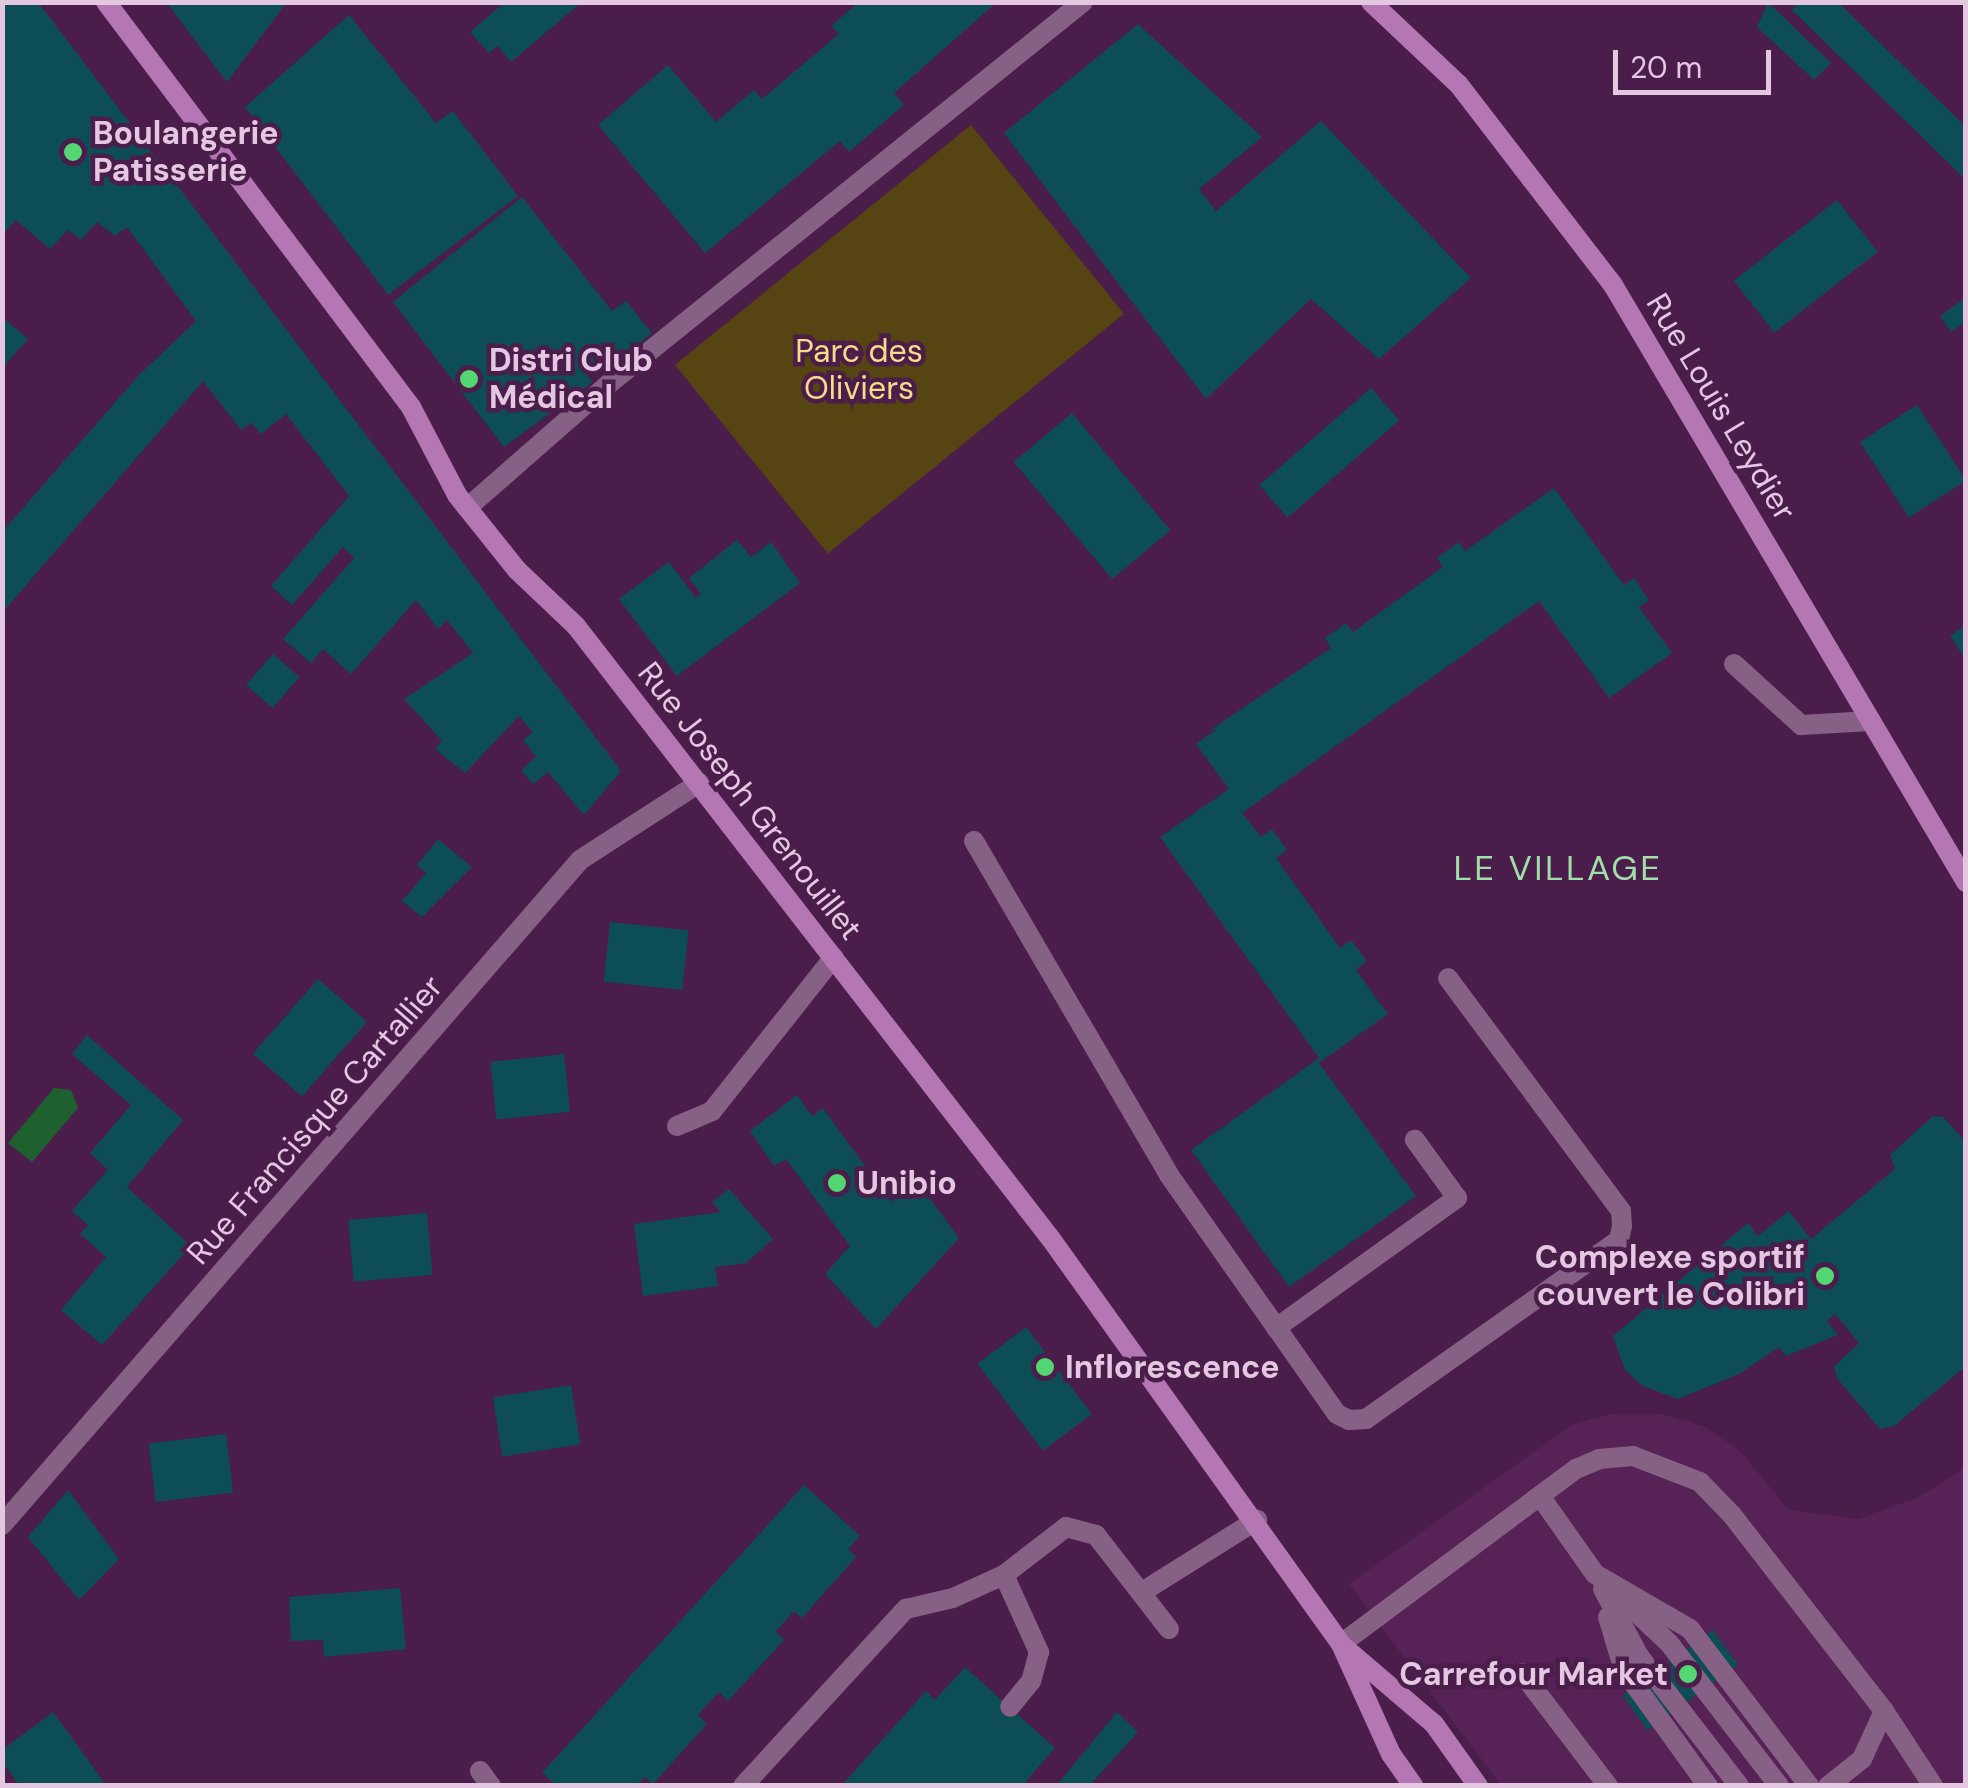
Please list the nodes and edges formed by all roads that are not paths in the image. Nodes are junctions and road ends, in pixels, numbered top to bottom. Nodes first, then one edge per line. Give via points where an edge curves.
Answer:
1 (106, 2) edge
2 (1083, 2) edge
3 (1372, 2) edge
4 (467, 508) junction
5 (1734, 664) dead end
6 (1871, 721) junction
7 (699, 783) junction
8 (974, 841) dead end
9 (1966, 882) edge
10 (834, 957) junction
11 (1448, 978) dead end
12 (677, 1126) dead end
13 (1416, 1140) dead end
14 (1276, 1328) junction
15 (1540, 1496) junction
16 (1257, 1520) junction
17 (2, 1525) edge
18 (1595, 1574) junction
19 (1004, 1576) junction
20 (1142, 1592) junction
21 (1169, 1628) dead end
22 (1341, 1644) junction
23 (1522, 1673) dead end
24 (1010, 1708) dead end
25 (1884, 1710) junction
26 (1834, 1780) edge
27 (742, 1786) edge
28 (1414, 1786) edge
29 (1478, 1786) edge
30 (1608, 1786) edge
31 (1708, 1786) edge
32 (1739, 1786) edge
33 (1780, 1786) edge
34 (1809, 1786) edge
35 (1933, 1786) edge

1 - 4 main road, Rue Joseph Grenouillet via 411,406
2 - 4 street via 610,383
3 - 6 main road, Rue Louis Leydier via 1459,85 1614,285
4 - 7 main road, Rue Joseph Grenouillet via 517,570 576,626
5 - 6 street via 1801,725
6 - 9 main road, Rue Louis Leydier
7 - 10 main road, Rue Joseph Grenouillet
7 - 17 street, Rue Francisque Cartallier via 580,860
8 - 14 street via 1168,1176
10 - 12 street via 712,1111
10 - 16 main road, Rue Joseph Grenouillet
11 - 14 street via 1620,1211 1619,1240 1366,1419 1337,1414
13 - 14 street via 1457,1198
15 - 18 street
15 - 22 street
15 - 25 street via 1599,1458 1633,1456 1700,1482
16 - 20 street
16 - 22 main road, Rue Joseph Grenouillet
18 - 31 street via 1624,1670
18 - 32 street via 1639,1656
18 - 33 street via 1669,1642
18 - 34 street via 1690,1629
19 - 20 street via 1066,1527 1080,1526 1096,1535
19 - 24 street via 1039,1652 1031,1681
19 - 27 street via 906,1609
20 - 21 street
22 - 28 main road, Rue Joseph Grenouillet via 1391,1754
22 - 29 main road, Rue Joseph Grenouillet via 1434,1724
23 - 30 street
25 - 26 street via 1862,1758
25 - 35 street

